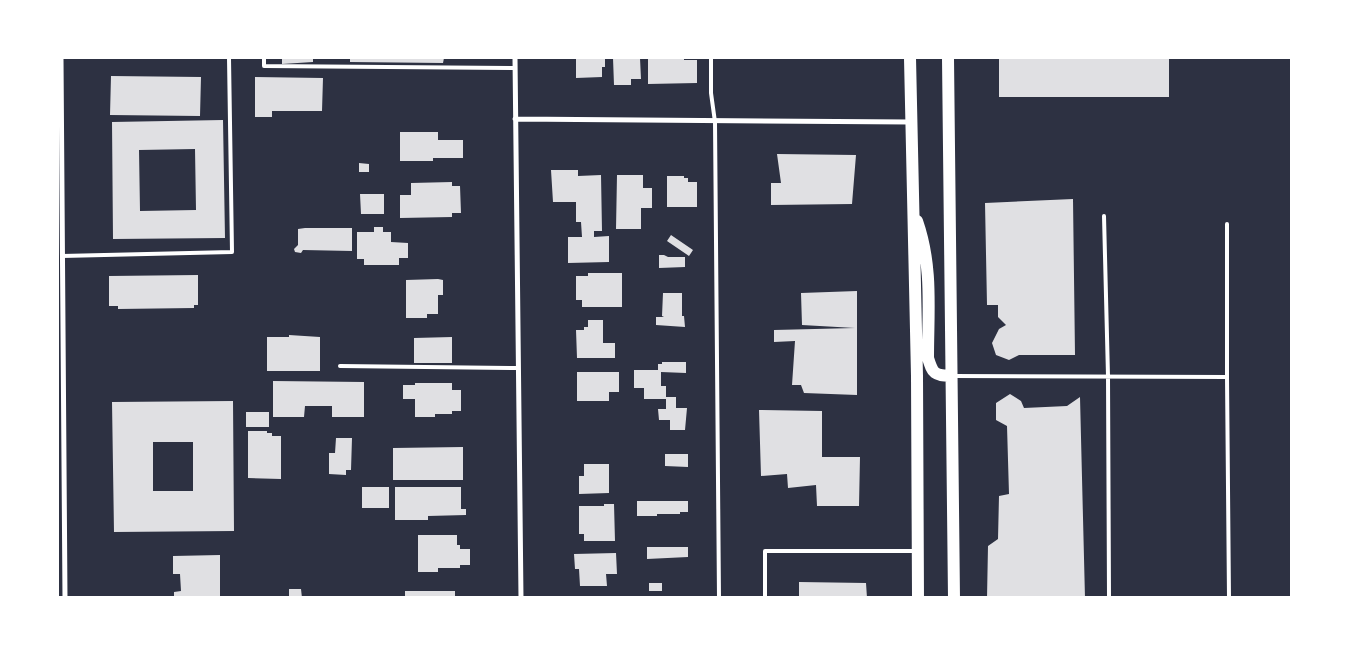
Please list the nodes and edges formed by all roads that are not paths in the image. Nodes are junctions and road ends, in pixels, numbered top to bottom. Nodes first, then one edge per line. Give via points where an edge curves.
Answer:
1 (61, 58) edge
2 (229, 58) edge
3 (264, 58) edge
4 (515, 58) edge
5 (711, 58) edge
6 (910, 58) edge
7 (948, 58) edge
8 (515, 68) junction
9 (515, 119) junction
10 (715, 122) junction
11 (911, 122) junction
12 (913, 209) junction
13 (1104, 216) dead end
14 (1227, 224) dead end
15 (62, 256) junction
16 (340, 366) dead end
17 (518, 368) junction
18 (951, 376) junction
19 (1108, 376) junction
20 (1227, 377) junction
21 (918, 551) junction
22 (65, 598) edge
23 (521, 598) edge
24 (720, 598) edge
25 (765, 598) edge
26 (918, 598) edge
27 (954, 598) edge
28 (1109, 598) edge
29 (1229, 598) edge

1 - 15 street
2 - 15 lane via 232,252
3 - 8 lane via 264,66
4 - 8 street
5 - 10 lane
6 - 11 main road
7 - 18 main road
8 - 9 street
9 - 10 street
9 - 17 street
10 - 11 street
10 - 24 lane
11 - 12 main road
12 - 18 main road via 929,270 928,358 932,370 938,375
12 - 21 main road
13 - 19 lane
14 - 20 lane
15 - 22 street
16 - 17 lane
17 - 23 street
18 - 19 lane
18 - 27 main road
19 - 20 lane
19 - 28 lane
20 - 29 lane
21 - 25 lane via 765,551
21 - 26 main road

